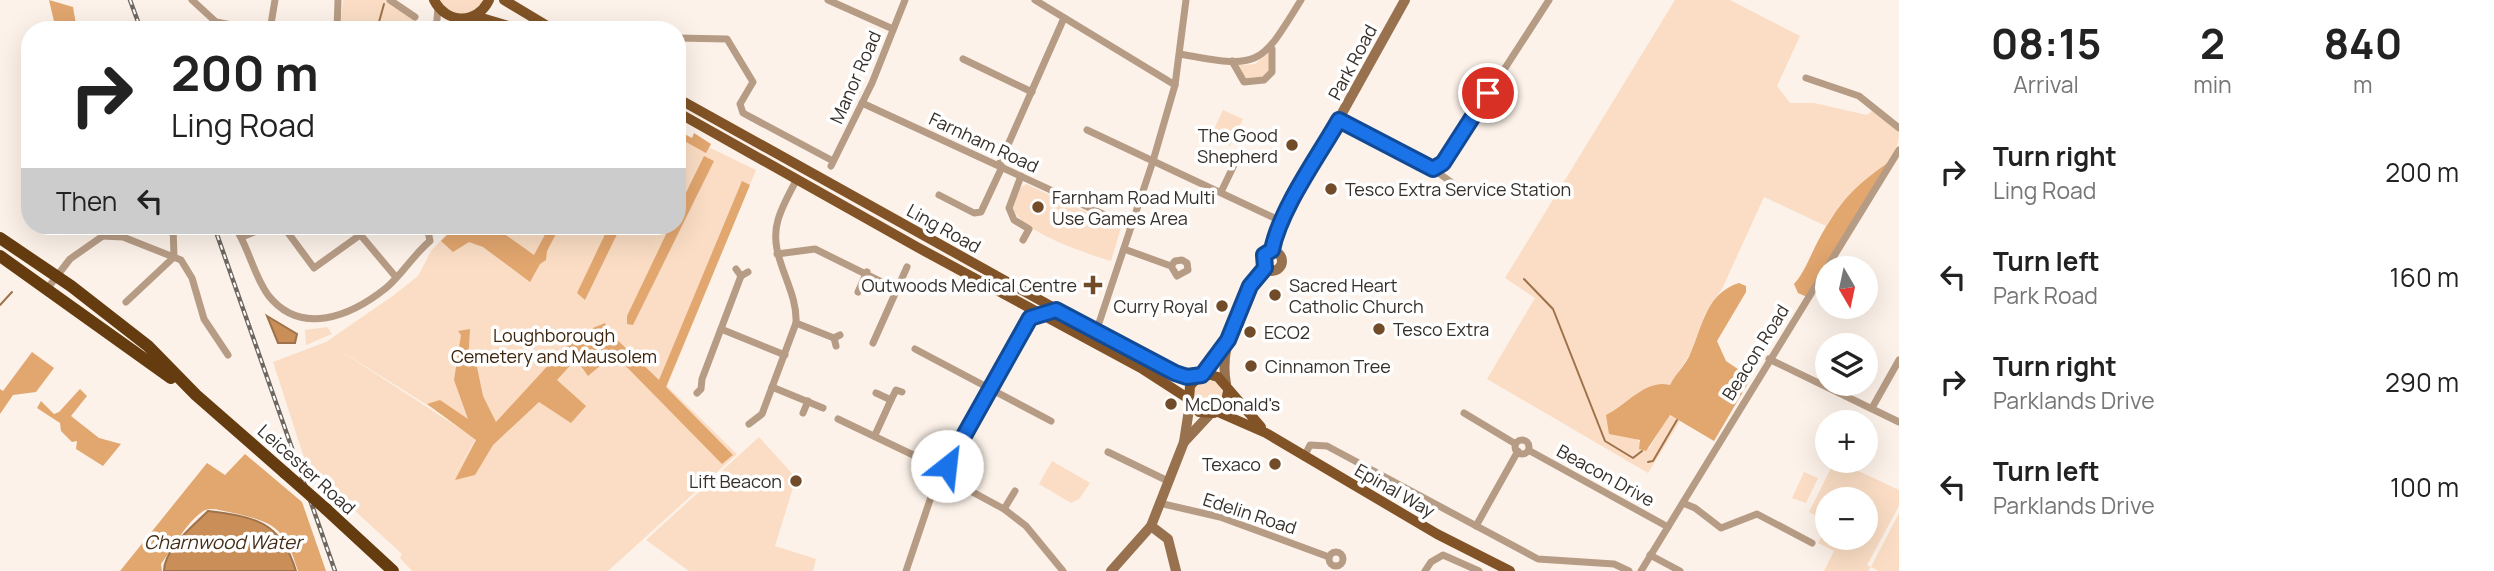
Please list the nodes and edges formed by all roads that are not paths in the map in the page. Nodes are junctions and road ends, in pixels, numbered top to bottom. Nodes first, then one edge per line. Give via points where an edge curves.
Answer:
1 (192, 0) edge
2 (275, 0) edge
3 (338, 0) edge
4 (390, 0) edge
5 (489, 0) edge
6 (505, 0) edge
7 (828, 0) edge
8 (905, 0) edge
9 (1035, 0) edge
10 (1186, 0) edge
11 (1301, 0) edge
12 (1405, 0) edge
13 (1549, 0) edge
14 (436, 4) edge
15 (475, 16) junction
16 (415, 17) dead end
17 (1064, 18) junction
18 (458, 19) junction
19 (211, 21) edge
20 (272, 21) edge
21 (337, 21) edge
22 (455, 21) edge
23 (492, 21) edge
24 (539, 21) edge
25 (893, 29) junction
26 (686, 38) edge
27 (1272, 49) junction
28 (1180, 54) junction
29 (964, 59) dead end
30 (1232, 61) junction
31 (1809, 82) dead end
32 (1175, 85) junction
33 (1032, 92) junction
34 (686, 103) edge
35 (862, 103) junction
36 (686, 117) edge
37 (1339, 120) junction
38 (1899, 128) edge
39 (1087, 130) dead end
40 (1899, 150) edge
41 (1153, 161) junction
42 (1236, 161) dead end
43 (1896, 163) edge
44 (1000, 166) junction
45 (1433, 169) junction
46 (1021, 176) junction
47 (797, 179) junction
48 (1462, 190) dead end
49 (1221, 192) junction
50 (939, 195) dead end
51 (1283, 222) junction
52 (1131, 228) junction
53 (173, 235) edge
54 (247, 235) edge
55 (290, 235) edge
56 (360, 235) joint
57 (429, 235) edge
58 (102, 236) joint
59 (242, 237) joint
60 (0, 238) edge
61 (1023, 240) dead end
62 (1124, 249) junction
63 (1272, 250) junction
64 (777, 254) junction
65 (0, 256) edge
66 (174, 257) junction
67 (1171, 266) dead end
68 (907, 267) dead end
69 (1265, 268) junction
70 (742, 272) dead end
71 (867, 272) junction
72 (398, 273) junction
73 (57, 276) junction
74 (47, 289) junction
75 (898, 290) junction
76 (858, 292) dead end
77 (126, 302) dead end
78 (1056, 310) junction
79 (1038, 313) junction
80 (796, 323) junction
81 (721, 329) junction
82 (1096, 332) junction
83 (837, 340) dead end
84 (1228, 340) junction
85 (873, 343) dead end
86 (915, 349) dead end
87 (228, 355) dead end
88 (785, 355) junction
89 (1769, 359) junction
90 (1899, 360) edge
91 (1200, 376) junction
92 (772, 387) junction
93 (1227, 387) junction
94 (990, 388) junction
95 (702, 391) dead end
96 (902, 392) dead end
97 (876, 393) dead end
98 (196, 395) junction
99 (891, 400) junction
100 (808, 401) junction
101 (1190, 401) junction
102 (823, 408) dead end
103 (1872, 408) junction
104 (803, 413) dead end
105 (1214, 413) junction
106 (1464, 413) dead end
107 (838, 419) dead end
108 (1051, 421) dead end
109 (1899, 422) edge
110 (747, 425) dead end
111 (1266, 433) junction
112 (875, 435) junction
113 (1184, 442) junction
114 (1514, 443) junction
115 (1518, 451) junction
116 (1530, 451) junction
117 (1108, 452) dead end
118 (1304, 457) junction
119 (930, 463) junction
120 (947, 466) junction
121 (940, 477) junction
122 (1168, 481) junction
123 (1015, 491) dead end
124 (1159, 503) junction
125 (1683, 503) junction
126 (1004, 509) junction
127 (1151, 526) junction
128 (1476, 526) junction
129 (1668, 527) junction
130 (1812, 543) dead end
131 (1650, 555) junction
132 (1329, 557) dead end
133 (393, 571) edge
134 (906, 571) edge
135 (1063, 571) edge
136 (1111, 571) edge
137 (1176, 571) edge
138 (1425, 571) edge
139 (1479, 571) edge
140 (1510, 571) edge
141 (1629, 571) edge
142 (1641, 571) edge
143 (1680, 571) edge

1 - 19 street
2 - 20 street
3 - 21 street
4 - 16 street
5 - 15 main road
6 - 24 main road
7 - 25 street
8 - 25 street, Manor Road
9 - 17 street
10 - 28 street
11 - 27 street
12 - 37 street, Park Road
13 - 45 street via 1443,163
14 - 18 main road
15 - 18 main road
15 - 23 main road
17 - 32 street
17 - 33 street
18 - 22 street
25 - 35 street, Manor Road
26 - 35 street, Manor Road via 727,38 755,82 740,104 743,113 832,163
27 - 30 street via 1254,60
27 - 30 street via 1272,72 1264,80 1244,82
28 - 30 street
28 - 32 street
29 - 33 street
31 - 38 street via 1859,96
32 - 41 street
33 - 44 street
34 - 78 main road, Ling Road
35 - 44 street, Farnham Road
36 - 47 main road, Ling Road
37 - 45 street
37 - 51 street, Park Road
39 - 41 street
40 - 43 street, Beacon Road
41 - 49 street
41 - 52 street
42 - 49 street
43 - 89 street, Beacon Road
44 - 46 street, Farnham Road
44 - 50 street via 981,212 974,213 952,197
45 - 48 street
46 - 52 street, Farnham Road
46 - 61 street via 1009,208 1014,220 1032,231
47 - 64 street via 778,219
47 - 79 main road, Ling Road
49 - 51 street
51 - 63 street, Park Road
52 - 62 street
53 - 66 street
54 - 59 street
55 - 56 street via 314,268
56 - 72 street
57 - 72 street via 430,241
58 - 66 street via 123,237
58 - 73 street via 70,259
59 - 72 street via 256,274 273,300 291,315 310,320 354,310 386,288
60 - 73 highway
62 - 67 street
62 - 82 street
63 - 69 street, Park Road via 1262,258
63 - 69 street, Park Road via 1281,256 1281,266 1273,271
64 - 71 street via 815,249
64 - 80 street via 794,296
65 - 74 highway
66 - 77 street
66 - 87 street via 192,278 204,319
68 - 75 street
69 - 84 street, Park Road via 1250,286
70 - 81 street
71 - 75 street
71 - 76 street
73 - 74 street
73 - 98 highway via 148,346
74 - 98 highway
75 - 85 street
78 - 79 main road
78 - 82 main road, Ling Road
79 - 94 street via 1023,328
79 - 101 main road, Ling Road via 1141,368
80 - 83 street
80 - 88 street
81 - 88 street
81 - 95 street
82 - 91 main road, Ling Road via 1175,373
84 - 91 street, Park Road
84 - 93 street, Park Road via 1223,370
86 - 94 street
88 - 92 street
89 - 103 street
89 - 125 street, Beacon Road
90 - 103 street
91 - 93 main road via 1218,376
91 - 101 main road via 1190,386
92 - 100 street
92 - 110 street via 761,414
93 - 105 main road via 1227,401
93 - 111 main road, Epinal Way
94 - 108 street
94 - 120 street
96 - 99 street via 896,390
97 - 99 street
98 - 133 highway, Leicester Road, bridge
99 - 112 street
100 - 102 street
100 - 104 street
101 - 105 main road via 1199,412
101 - 113 street
103 - 109 street
105 - 111 main road, Epinal Way
105 - 113 street
106 - 114 street, Beacon Drive
107 - 112 street
111 - 118 main road, Epinal Way
112 - 119 street
113 - 122 street
114 - 115 street
114 - 116 street, Beacon Drive via 1524,441
115 - 116 street, Beacon Drive
115 - 128 street
116 - 129 street, Beacon Drive
117 - 122 street
118 - 128 street via 1310,445 1326,446
118 - 140 main road, Epinal Way via 1443,538
119 - 120 street
119 - 121 street
120 - 121 street
121 - 126 street
121 - 134 street
122 - 124 street
123 - 126 street
124 - 127 street
124 - 132 street, Edelin Road via 1220,517
125 - 129 street, Beacon Road
125 - 130 street via 1721,528 1757,514
126 - 135 street via 1026,526
127 - 136 street
127 - 137 street via 1168,540
128 - 141 street via 1538,559 1614,565
129 - 131 street, Beacon Road
131 - 142 street, Beacon Road
131 - 143 street
138 - 139 street via 1443,555

